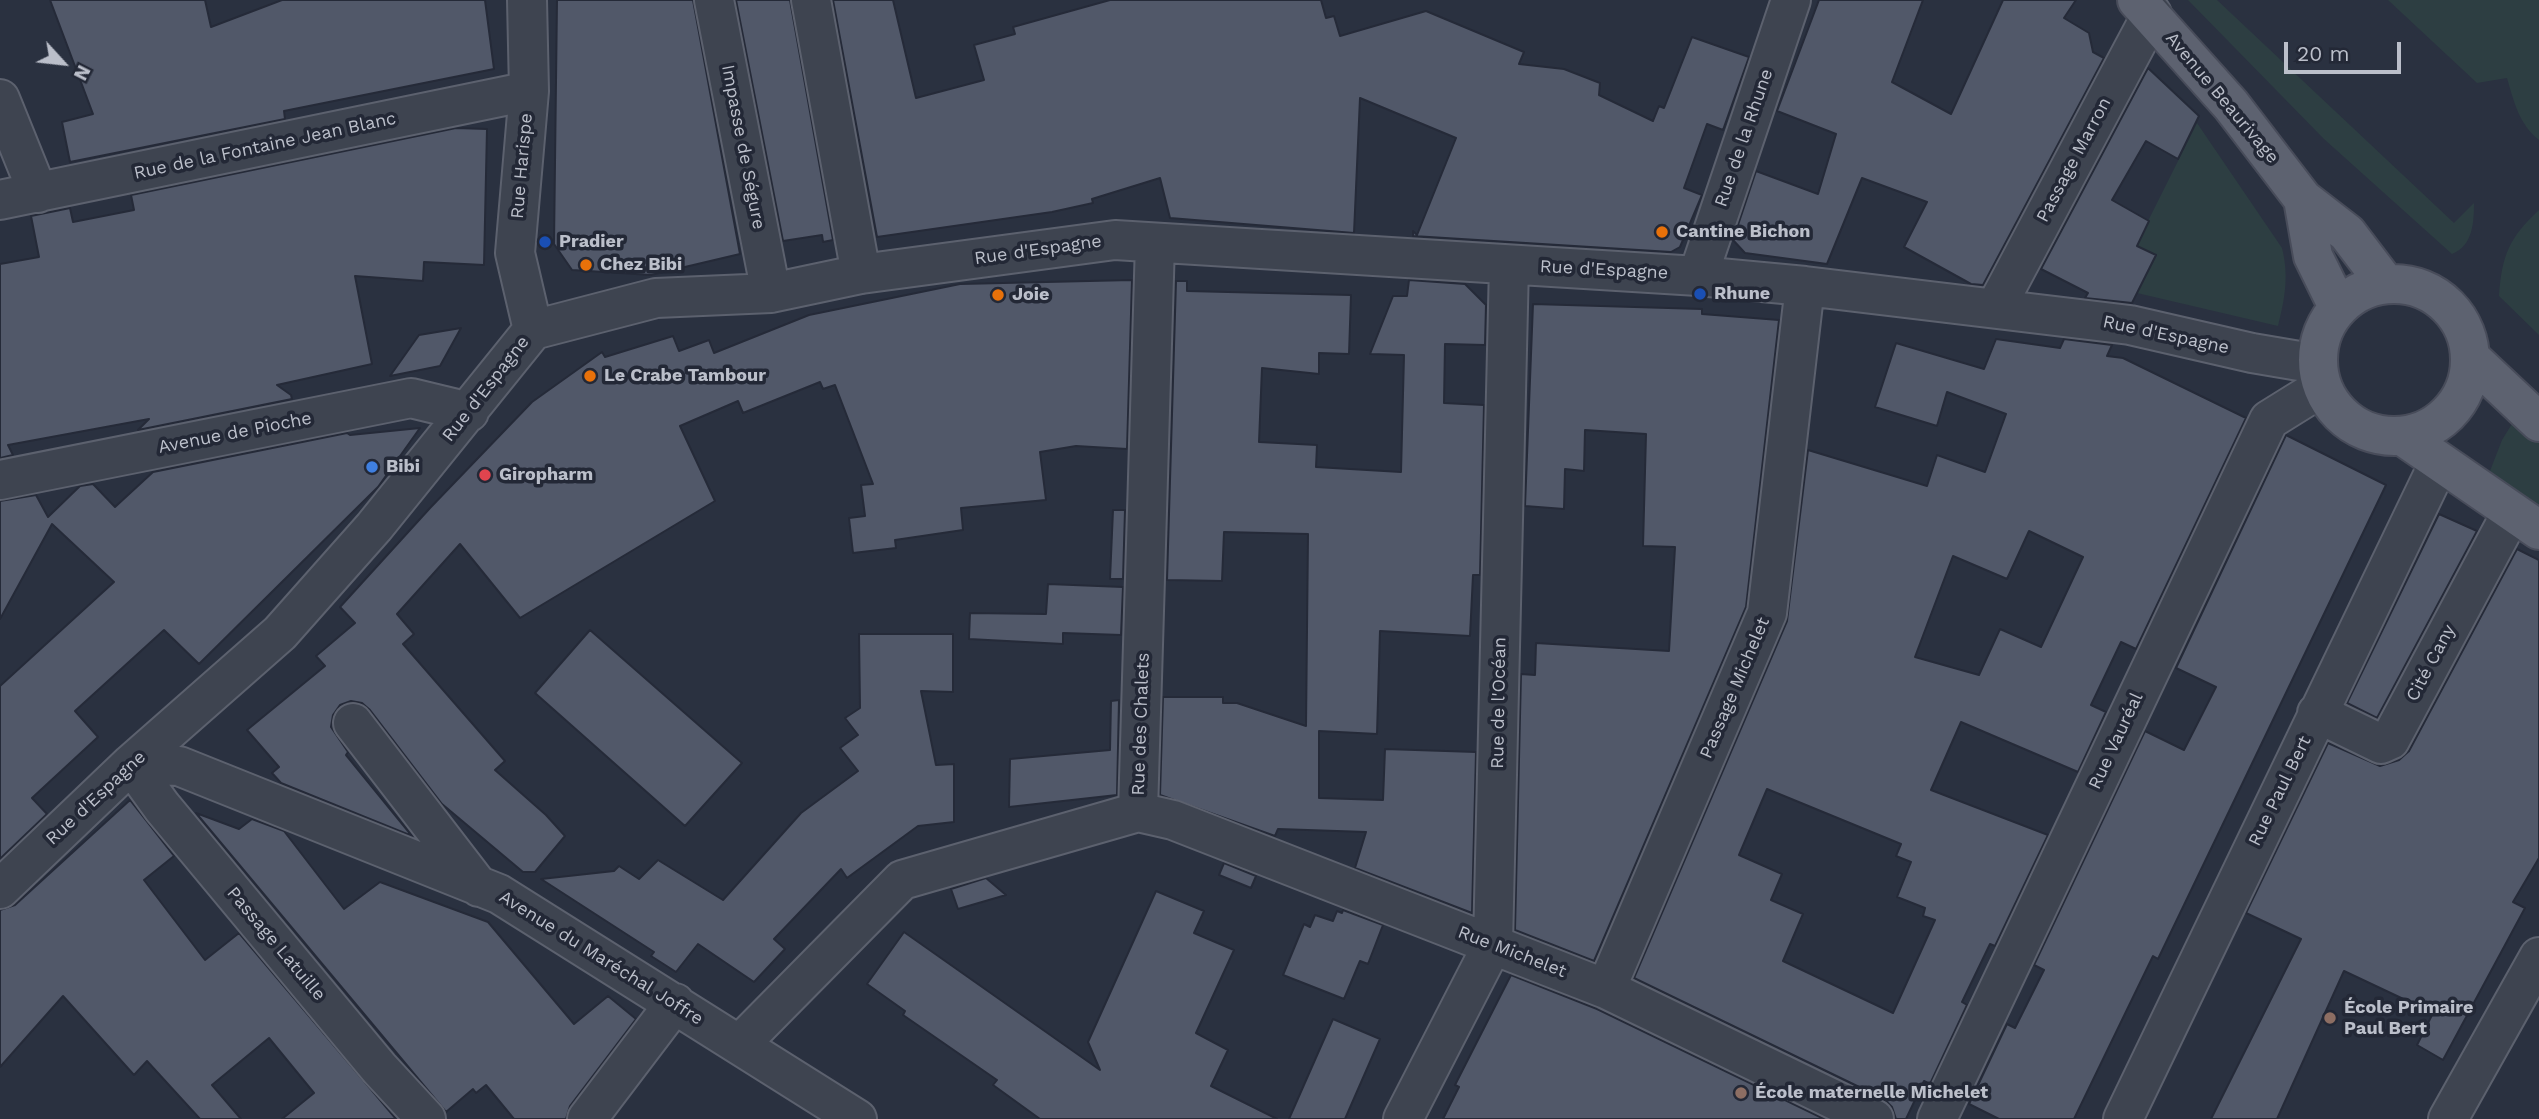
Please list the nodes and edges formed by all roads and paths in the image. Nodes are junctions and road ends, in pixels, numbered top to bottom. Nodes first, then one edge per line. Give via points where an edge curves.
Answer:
1 (527, 0) edge
2 (714, 0) edge
3 (811, 0) edge
4 (1791, 0) edge
5 (2145, 7) edge
6 (529, 91) junction
7 (0, 99) edge
8 (38, 193) junction
9 (2303, 199) junction
10 (0, 200) edge
11 (1155, 243) junction
12 (1509, 265) junction
13 (861, 274) junction
14 (1698, 276) junction
15 (2385, 283) junction
16 (1805, 286) junction
17 (771, 293) junction
18 (1996, 307) junction
19 (2338, 307) junction
20 (533, 330) junction
21 (2472, 359) junction
22 (2319, 375) junction
23 (469, 412) junction
24 (2539, 422) edge
25 (2404, 437) junction
26 (2439, 463) junction
27 (0, 481) edge
28 (2525, 522) edge
29 (2317, 713) junction
30 (353, 723) dead end
31 (131, 764) junction
32 (1138, 812) junction
33 (479, 887) junction
34 (0, 889) edge
35 (1493, 944) junction
36 (2539, 957) edge
37 (1606, 989) junction
38 (675, 1003) junction
39 (740, 1044) junction
40 (2451, 1118) edge
41 (426, 1119) edge
42 (587, 1119) edge
43 (858, 1119) edge
44 (1403, 1119) edge
45 (1874, 1119) edge
46 (1937, 1119) edge
47 (2123, 1119) edge

1 - 6 street, Rue Harispe
2 - 17 street, Impasse de Ségure
3 - 13 street
4 - 14 street, Rue de la Rhune
5 - 9 main road, Avenue Beaurivage via 2231,104
5 - 18 street, Passage Marron
6 - 8 street, Rue de la Fontaine Jean Blanc
6 - 20 street, Rue Harispe via 515,253
7 - 8 street
8 - 10 street, Rue de la Fontaine Jean Blanc
9 - 15 main road, Avenue Beaurivage via 2347,233
9 - 19 main road, Avenue Beaurivage via 2313,256
11 - 12 street, Rue d'Espagne
11 - 13 street, Rue d'Espagne via 1115,240
11 - 32 street, Rue des Chalets
12 - 14 street, Rue d'Espagne
12 - 35 street, Rue de l'Océan
13 - 17 street, Rue d'Espagne
14 - 16 street, Rue d'Espagne
15 - 19 main road via 2359,291
15 - 21 main road via 2419,286 2442,299 2465,329
16 - 18 street, Rue d'Espagne
16 - 37 street, Passage Michelet via 1767,613
17 - 20 street, Rue d'Espagne via 656,298
18 - 22 street, Rue d'Espagne via 2130,325 2252,353
19 - 22 main road via 2320,337
20 - 23 street, Rue d'Espagne
21 - 24 main road
21 - 25 main road via 2465,390 2450,413 2431,428
22 - 25 main road via 2336,411 2350,424 2376,435
22 - 46 street, Rue Vauréal via 2269,420
23 - 27 street, Avenue de Pioche via 411,398
23 - 31 street, Rue d'Espagne via 280,634
25 - 26 main road
26 - 28 main road
26 - 29 street, Rue Paul Bert
28 - 29 street, Cité Cany via 2390,740 2381,744
29 - 47 street, Rue Paul Bert
30 - 33 street
31 - 33 street, Avenue du Maréchal Joffre via 178,766
31 - 34 street, Rue d'Espagne
31 - 41 street, Passage Latuille via 162,807
32 - 35 street, Rue Michelet via 1173,820
32 - 39 street, Rue des Chalets via 902,880
33 - 38 street, Avenue du Maréchal Joffre via 499,894
35 - 37 street, Rue Michelet
35 - 44 street, Rue de l'Océan
36 - 40 street
37 - 45 street, Rue Michelet
38 - 39 street, Avenue du Maréchal Joffre
38 - 42 street
39 - 43 street, Avenue du Maréchal Joffre

